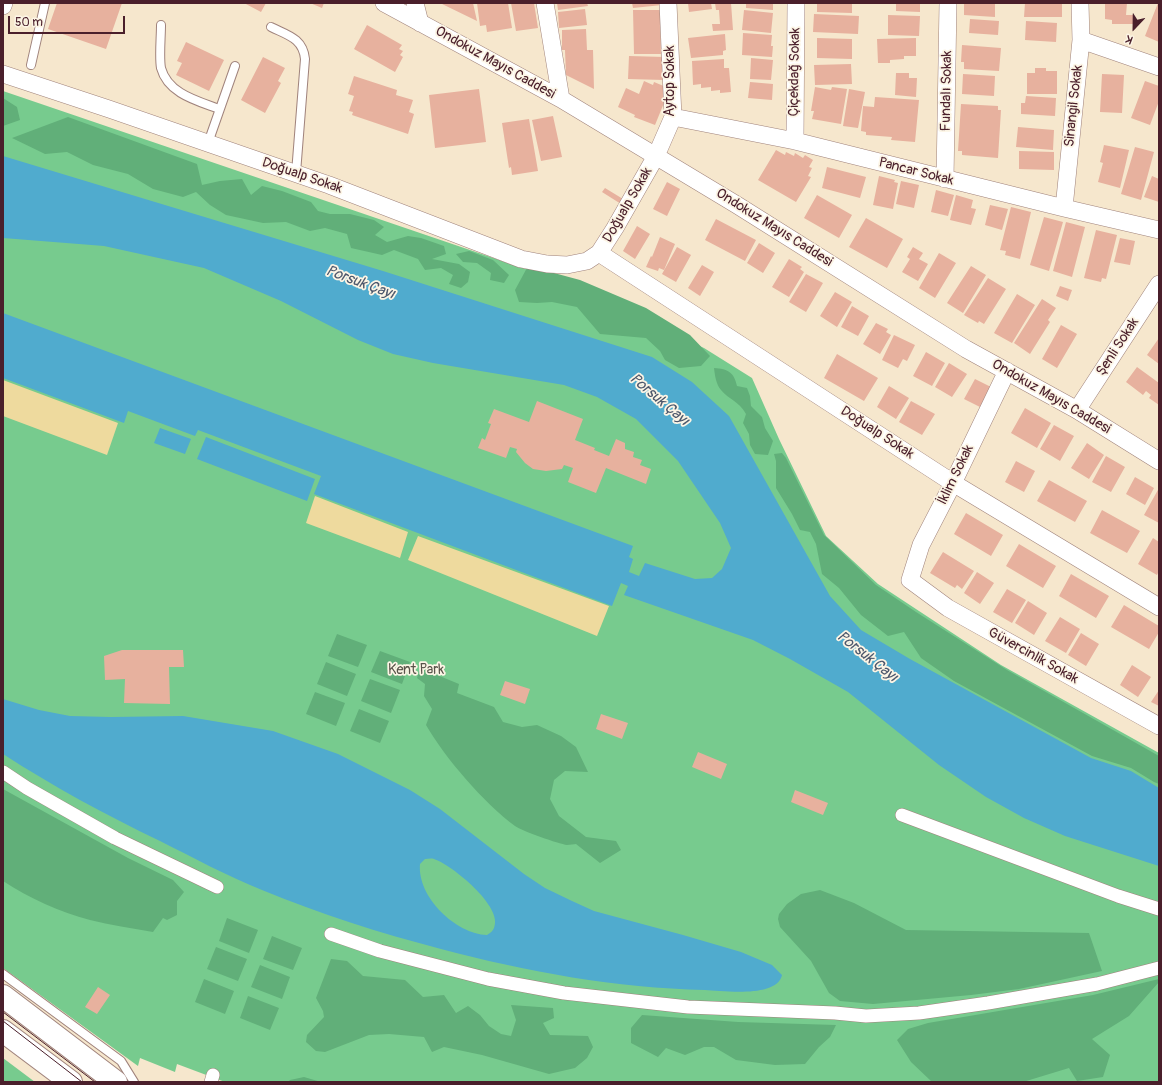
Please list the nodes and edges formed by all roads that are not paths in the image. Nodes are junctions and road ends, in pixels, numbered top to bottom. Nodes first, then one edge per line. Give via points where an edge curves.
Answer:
1 (45, 3) edge
2 (384, 3) edge
3 (416, 3) edge
4 (545, 3) edge
5 (668, 3) edge
6 (796, 3) edge
7 (948, 3) edge
8 (1080, 3) edge
9 (420, 23) junction
10 (161, 25) dead end
11 (271, 27) dead end
12 (1081, 40) junction
13 (32, 65) dead end
14 (235, 66) dead end
15 (1159, 68) edge
16 (3, 74) edge
17 (561, 99) junction
18 (219, 109) junction
19 (673, 117) junction
20 (795, 141) junction
21 (208, 143) junction
22 (656, 156) junction
23 (296, 173) junction
24 (944, 179) junction
25 (1064, 208) junction
26 (1159, 230) edge
27 (599, 253) junction
28 (1159, 284) edge
29 (1007, 371) junction
30 (1077, 410) junction
31 (1159, 461) edge
32 (953, 483) junction
33 (910, 580) joint
34 (1159, 607) edge
35 (1159, 726) edge
36 (3, 772) edge
37 (902, 815) dead end
38 (216, 887) dead end
39 (1159, 909) edge
40 (331, 934) dead end
41 (1159, 968) edge
42 (3, 974) edge
43 (3, 996) edge
44 (3, 1031) edge
45 (71, 1082) edge
46 (116, 1082) edge
47 (134, 1082) edge

1 - 13 lane
2 - 9 street, Ondokuz Mayıs Caddesi
3 - 9 street
4 - 17 street
5 - 19 street, Aytop Sokak
6 - 20 street, Çiçekdağ Sokak
7 - 24 street, Fundalı Sokak
8 - 12 street, Sinangil Sokak
9 - 17 street, Ondokuz Mayıs Caddesi
10 - 18 lane via 161,67 164,76 185,95
11 - 23 lane via 298,41 304,52
12 - 15 street
12 - 25 street, Sinangil Sokak
14 - 18 lane
16 - 21 street, Doğualp Sokak
17 - 22 street, Ondokuz Mayıs Caddesi
18 - 21 lane
19 - 20 street, Pancar Sokak
19 - 22 street, Aytop Sokak
20 - 24 street, Pancar Sokak
21 - 23 street, Doğualp Sokak
22 - 27 street, Doğualp Sokak
22 - 29 street, Ondokuz Mayıs Caddesi via 966,349
23 - 27 street, Doğualp Sokak via 521,259 567,265 587,261
24 - 25 street, Pancar Sokak
25 - 26 street, Pancar Sokak
27 - 32 street, Doğualp Sokak
28 - 30 street, Şenli Sokak
29 - 30 street, Ondokuz Mayıs Caddesi
29 - 32 street, İklim Sokak
30 - 31 street, Ondokuz Mayıs Caddesi
32 - 33 street, İklim Sokak via 921,545
32 - 34 street, Doğualp Sokak
33 - 35 street, Güvercinlik Sokak via 948,608
36 - 38 street via 115,838
37 - 39 street
40 - 41 street via 488,979 564,993 688,1007 866,1016 919,1013 988,1003 1097,984
42 - 47 lane via 121,1062
43 - 46 main road
44 - 45 main road

